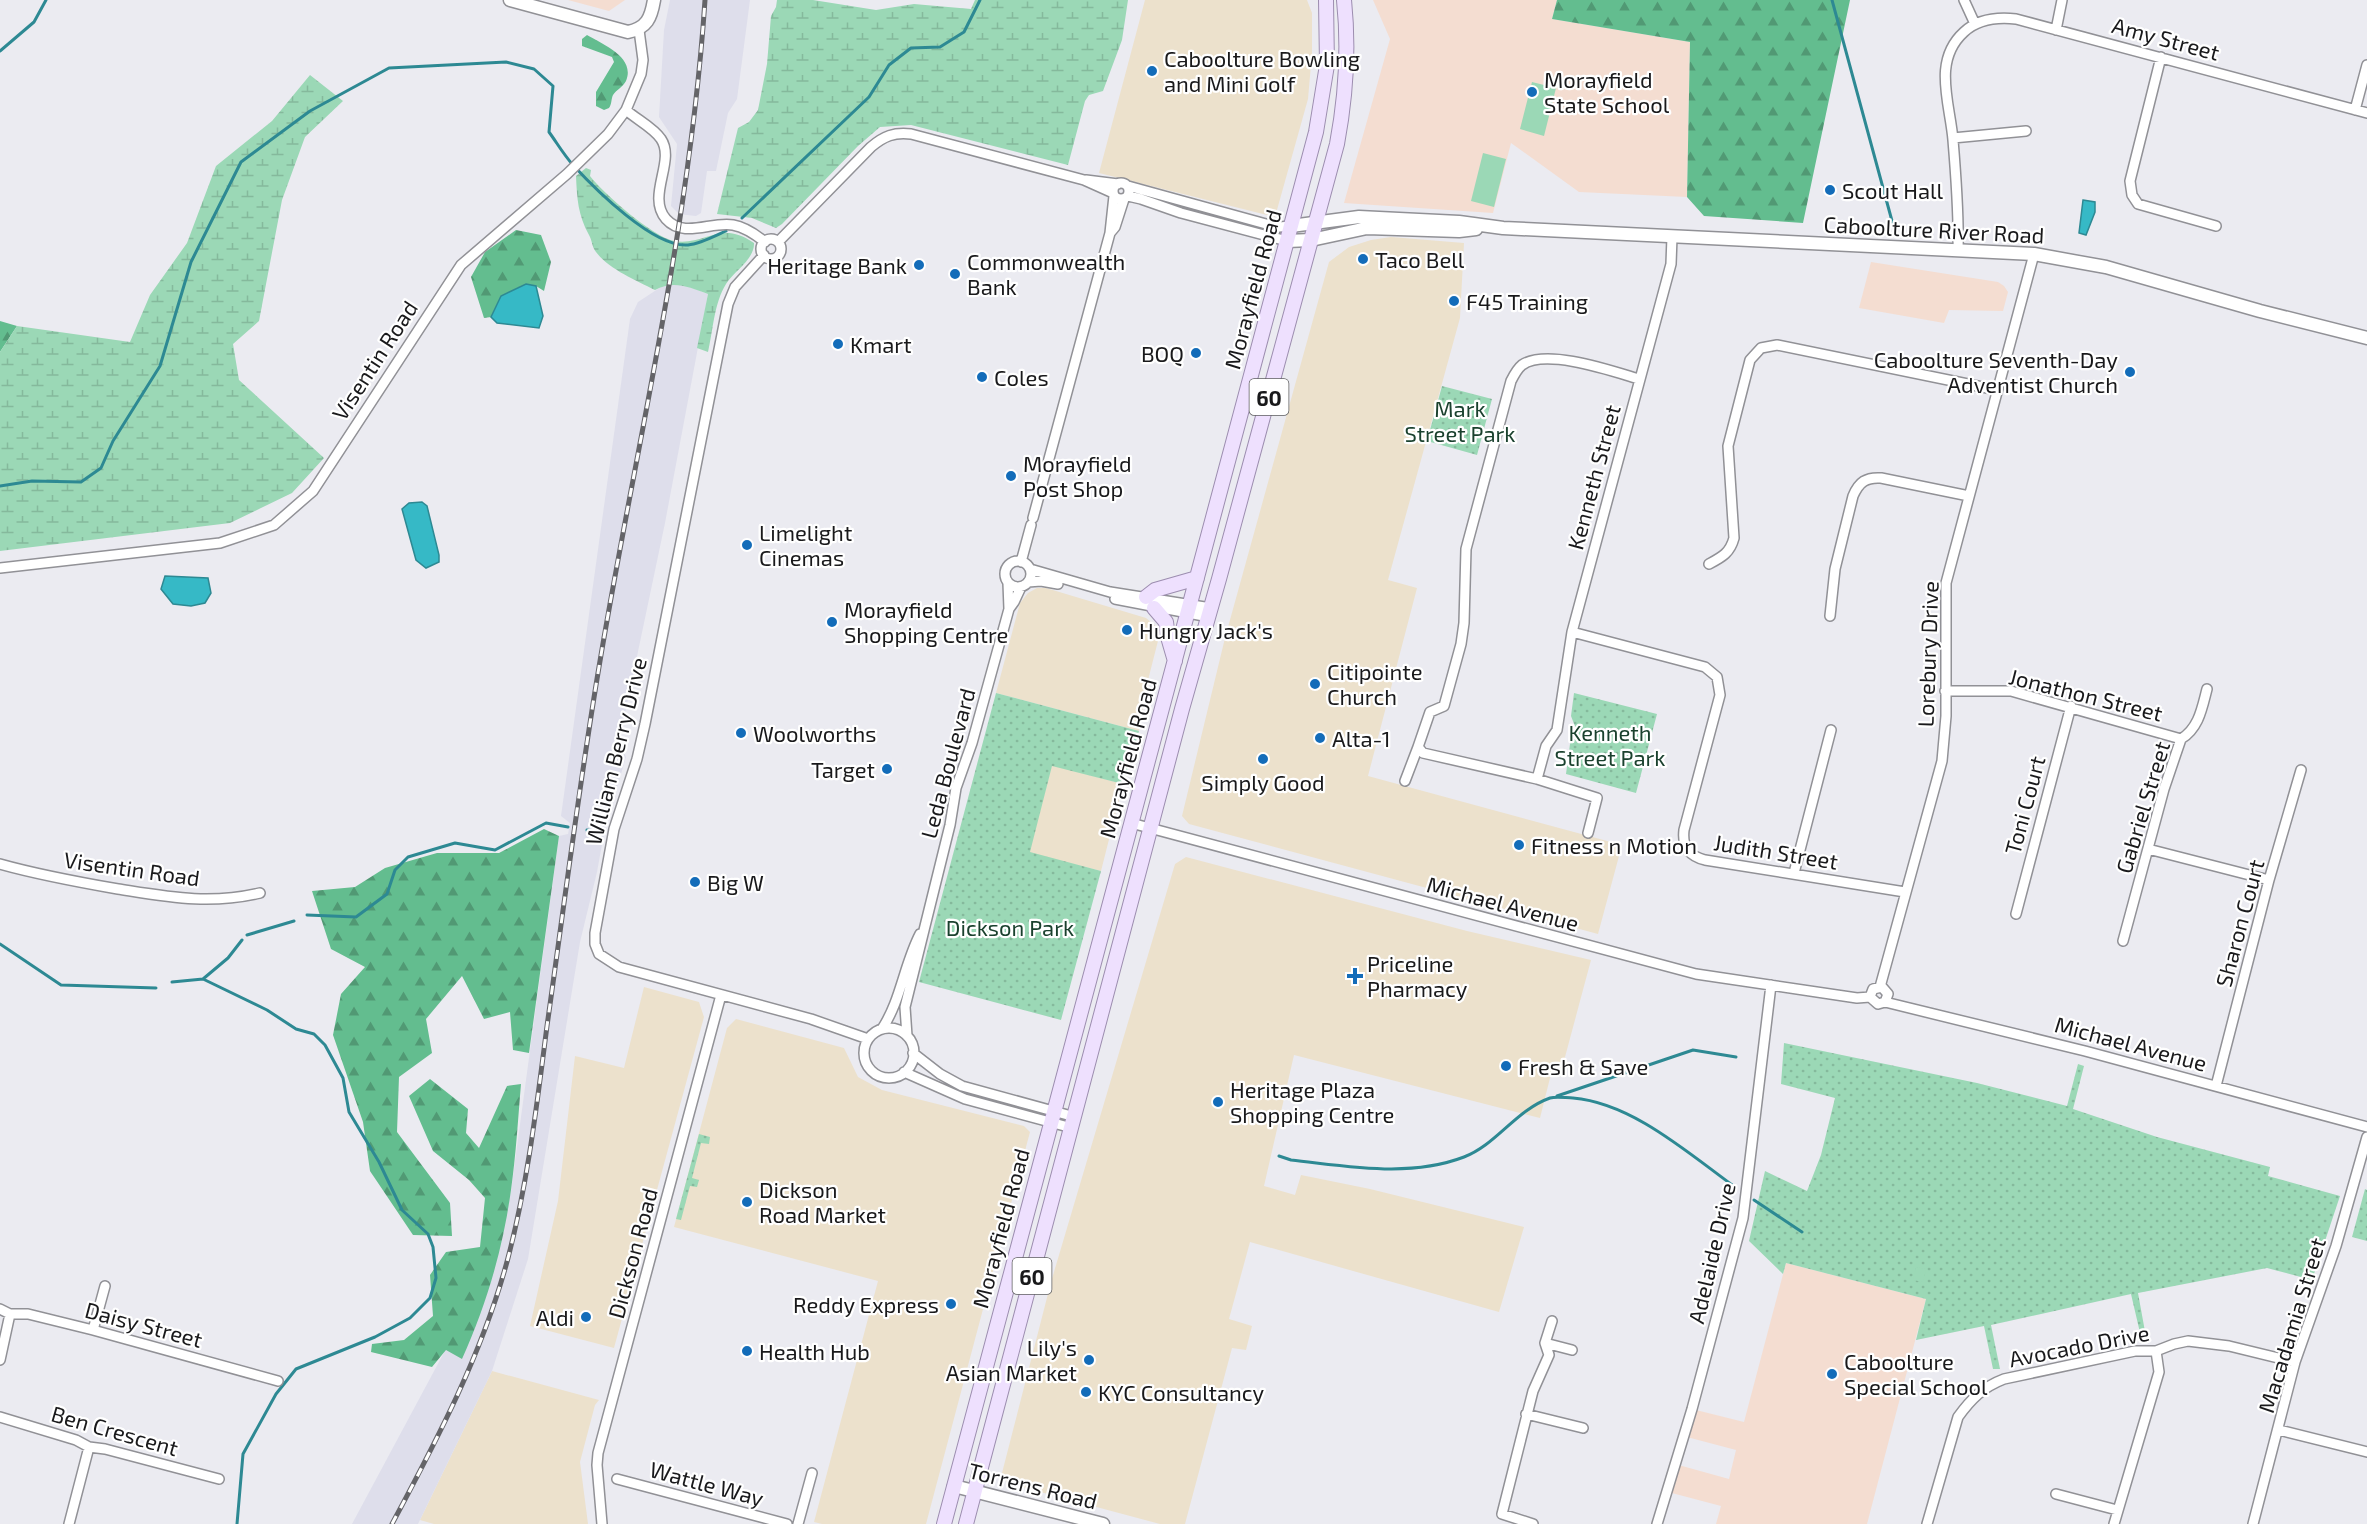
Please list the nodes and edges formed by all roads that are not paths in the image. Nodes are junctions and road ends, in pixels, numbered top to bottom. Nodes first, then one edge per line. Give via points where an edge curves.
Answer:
1 (510, 0) edge
2 (654, 0) edge
3 (1326, 0) edge
4 (1344, 0) edge
5 (1964, 0) edge
6 (2062, 0) edge
7 (1975, 24) junction
8 (639, 30) junction
9 (2056, 30) junction
10 (2161, 57) junction
11 (2367, 65) edge
12 (626, 110) junction
13 (2355, 110) junction
14 (2367, 113) edge
15 (2026, 131) dead end
16 (1953, 138) junction
17 (1084, 180) junction
18 (1118, 183) junction
19 (1114, 194) junction
20 (1127, 194) junction
21 (1316, 222) junction
22 (1291, 226) junction
23 (2216, 226) dead end
24 (1488, 228) junction
25 (1110, 233) junction
26 (1672, 237) junction
27 (1311, 240) junction
28 (1287, 241) junction
29 (765, 242) junction
30 (778, 242) junction
31 (1958, 250) junction
32 (2034, 254) junction
33 (764, 255) junction
34 (2367, 338) edge
35 (1639, 379) junction
36 (1997, 390) junction
37 (1969, 496) junction
38 (1022, 562) junction
39 (1709, 564) dead end
40 (0, 568) edge
41 (1030, 569) junction
42 (1197, 578) junction
43 (1008, 582) junction
44 (1024, 584) junction
45 (1150, 602) junction
46 (1189, 608) junction
47 (1009, 609) junction
48 (1210, 612) junction
49 (1830, 616) dead end
50 (1572, 632) junction
51 (1175, 661) junction
52 (2207, 689) dead end
53 (1945, 691) junction
54 (2071, 706) junction
55 (1831, 730) dead end
56 (2181, 739) junction
57 (1418, 747) junction
58 (2301, 770) dead end
59 (1537, 779) junction
60 (1404, 781) dead end
61 (1131, 823) junction
62 (1150, 828) junction
63 (1588, 833) dead end
64 (2148, 849) junction
65 (0, 864) edge
66 (1794, 873) junction
67 (2270, 880) junction
68 (1905, 892) junction
69 (260, 893) dead end
70 (2016, 914) dead end
71 (924, 927) junction
72 (2122, 941) dead end
73 (1771, 985) junction
74 (1880, 987) junction
75 (721, 995) junction
76 (1870, 997) junction
77 (1885, 1002) junction
78 (882, 1029) junction
79 (907, 1036) junction
80 (868, 1039) junction
81 (913, 1053) junction
82 (904, 1072) junction
83 (2216, 1086) junction
84 (1052, 1117) junction
85 (1074, 1122) junction
86 (2367, 1127) edge
87 (2367, 1137) edge
88 (105, 1286) dead end
89 (0, 1310) edge
90 (10, 1314) junction
91 (1552, 1321) dead end
92 (93, 1330) junction
93 (1545, 1343) junction
94 (1572, 1350) dead end
95 (2156, 1351) junction
96 (0, 1360) edge
97 (2295, 1362) junction
98 (278, 1381) dead end
99 (1526, 1414) junction
100 (0, 1416) edge
101 (1583, 1428) dead end
102 (2279, 1430) junction
103 (89, 1447) junction
104 (2367, 1452) edge
105 (812, 1473) dead end
106 (219, 1479) dead end
107 (617, 1479) dead end
108 (954, 1486) junction
109 (974, 1492) junction
110 (2056, 1494) dead end
111 (2117, 1510) junction
112 (69, 1524) edge
113 (602, 1524) edge
114 (787, 1524) edge
115 (798, 1524) edge
116 (944, 1524) edge
117 (966, 1524) edge
118 (1103, 1524) edge
119 (1533, 1524) edge
120 (1657, 1524) edge
121 (1926, 1524) edge
122 (2114, 1524) edge
123 (2253, 1524) edge

1 - 8 main road via 628,32
2 - 8 main road via 651,15
3 - 22 main road, Morayfield Road / 60 via 1328,49 1323,99
4 - 21 main road, Morayfield Road / 60 via 1347,55 1343,112
5 - 7 street
6 - 9 street
7 - 9 street, Amy Street via 2005,18
7 - 16 street via 1949,50 1945,64
8 - 12 street, Visentin Road via 641,74
9 - 10 street, Amy Street
10 - 13 street, Amy Street
10 - 23 street via 2130,182 2132,195 2138,204
11 - 13 street
12 - 29 street via 663,142 659,201 668,221 685,228 733,225
12 - 40 street, Visentin Road via 586,158 461,265 314,491 274,525 220,543
13 - 14 street, Amy Street
15 - 16 street
16 - 31 street
17 - 18 street
17 - 19 street
17 - 30 street via 911,135 894,134 871,147
18 - 19 street
18 - 20 street
19 - 20 street via 1118,199
19 - 25 street
20 - 22 street via 1279,227
20 - 25 street
20 - 28 street via 1181,213
21 - 22 main road, Caboolture River Road
21 - 24 main road, Caboolture River Road via 1359,217 1459,222
21 - 27 main road, Morayfield Road / 60
22 - 28 main road, Morayfield Road / 60
24 - 26 main road, Caboolture River Road
24 - 27 main road, Caboolture River Road via 1367,228
25 - 38 street
26 - 31 main road, Caboolture River Road
26 - 35 street, Kenneth Street via 1671,264
27 - 28 main road, Caboolture River Road
27 - 48 main road, Morayfield Road / 60
28 - 42 main road, Morayfield Road / 60
29 - 30 street
29 - 33 street
30 - 33 street via 778,256
31 - 32 main road, Caboolture River Road
32 - 34 main road, Caboolture River Road via 2106,267
32 - 36 street, Lorebury Drive
33 - 75 street, William Berry Drive via 735,286 728,304 643,733 614,829 595,933 599,954 613,965
35 - 50 street, Kenneth Street
35 - 57 street via 1561,360 1534,360 1515,372 1466,549 1461,644 1444,706 1430,712
36 - 37 street, Lorebury Drive
36 - 39 street via 1777,345 1761,348 1750,360 1728,446 1734,538 1731,548
37 - 49 street via 1881,478 1863,481 1853,496 1845,527
37 - 53 street, Lorebury Drive via 1946,583
38 - 41 street
38 - 43 street via 1007,567
41 - 44 street via 1031,576
41 - 45 street
42 - 45 main road via 1155,590
42 - 46 main road, Morayfield Road / 60
43 - 44 street via 1014,586
43 - 47 street, Leda Boulevard
44 - 45 street via 1048,582
44 - 47 street, Leda Boulevard
45 - 46 street
45 - 51 main road via 1166,622
46 - 48 street
46 - 51 main road, Morayfield Road / 60
47 - 71 street, Leda Boulevard via 956,788
48 - 62 main road, Morayfield Road / 60
50 - 59 street, Kenneth Street via 1557,730 1546,746
50 - 66 street, Judith Street via 1705,667 1717,676 1720,695 1684,830 1684,845 1697,858
51 - 61 main road, Morayfield Road / 60
52 - 56 street, Gabriel Street via 2198,723
53 - 54 street, Jonathon Street via 2011,690
53 - 68 street, Lorebury Drive via 1941,761
54 - 56 street, Jonathon Street
54 - 70 street, Toni Court
55 - 66 street
56 - 64 street, Gabriel Street
57 - 59 street via 1423,753
57 - 60 street
58 - 67 street, Sharon Court
59 - 63 street via 1598,798
61 - 62 street, Michael Avenue
61 - 84 main road, Morayfield Road / 60
62 - 73 street, Michael Avenue via 1696,974
62 - 85 main road, Morayfield Road / 60
64 - 67 street
64 - 72 street, Gabriel Street
65 - 69 street, Visentin Road via 56,879 185,899 232,899
66 - 68 street, Judith Street
67 - 83 street, Sharon Court
68 - 74 street, Lorebury Drive
71 - 78 street, Leda Boulevard
71 - 79 street, Leda Boulevard via 905,1007
73 - 76 street, Michael Avenue
73 - 120 street, Adelaide Drive via 1743,1218
74 - 76 street via 1873,989
74 - 77 street via 1888,994
75 - 80 street, William Berry Drive via 811,1018
75 - 113 street, Dickson Road via 598,1453
76 - 77 street via 1876,1004
77 - 83 street, Michael Avenue
78 - 79 street via 895,1029
78 - 80 street
79 - 81 street
80 - 82 street via 865,1060 874,1072 889,1078
81 - 82 street
81 - 84 street via 962,1086
82 - 84 street via 955,1095
83 - 86 street, Michael Avenue
84 - 85 street
84 - 108 main road, Morayfield Road / 60
85 - 109 main road, Morayfield Road / 60
87 - 97 street, Macadamia Street via 2336,1246
88 - 92 street
89 - 90 street, Daisy Street
90 - 92 street, Daisy Street via 28,1314
90 - 96 street
91 - 93 street
92 - 98 street, Daisy Street
93 - 94 street
93 - 99 street via 1547,1362
95 - 97 street, Avocado Drive via 2188,1341
95 - 111 street via 2159,1372
95 - 121 street, Avocado Drive via 2135,1351 2004,1378 1980,1390 1958,1417
97 - 102 street, Macadamia Street
99 - 101 street
99 - 119 street via 1502,1514
100 - 103 street, Ben Crescent
102 - 104 street
102 - 123 street, Macadamia Street
103 - 106 street, Ben Crescent
103 - 112 street
105 - 115 street
107 - 114 street, Wattle Way
108 - 109 main road, Torrens Road
108 - 116 main road, Morayfield Road / 60
109 - 117 main road, Morayfield Road / 60
109 - 118 main road, Torrens Road
110 - 111 street
111 - 122 street

